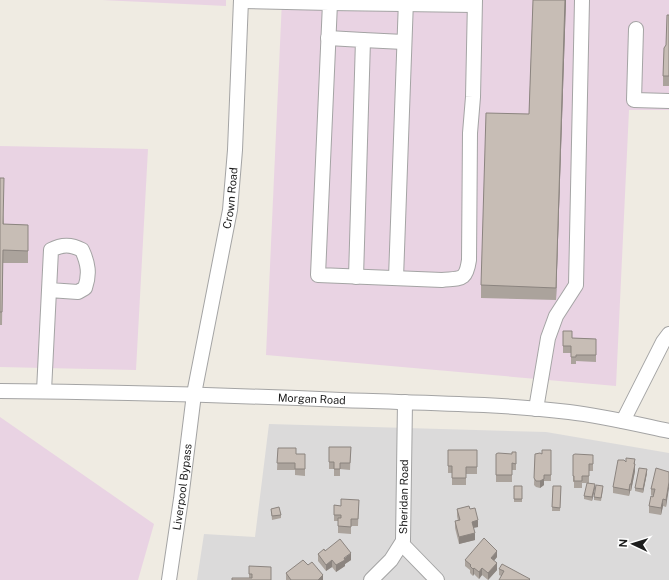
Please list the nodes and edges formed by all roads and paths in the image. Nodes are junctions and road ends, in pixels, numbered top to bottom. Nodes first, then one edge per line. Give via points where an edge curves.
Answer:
1 (582, 0) edge
2 (241, 1) edge
3 (405, 2) edge
4 (330, 3) junction
5 (475, 3) edge
6 (636, 29) dead end
7 (328, 38) junction
8 (363, 40) junction
9 (404, 42) junction
10 (669, 101) edge
11 (356, 277) junction
12 (396, 278) junction
13 (49, 290) dead end
14 (669, 334) edge
15 (0, 391) edge
16 (44, 391) junction
17 (194, 394) junction
18 (405, 402) junction
19 (536, 409) junction
20 (623, 421) junction
21 (669, 431) edge
22 (402, 544) junction
23 (169, 580) edge
24 (370, 580) edge
25 (437, 580) edge

1 - 19 street via 576,285 556,316 548,338
2 - 4 street
2 - 17 street, Crown Road via 230,210
3 - 4 street
3 - 5 street
3 - 9 street
4 - 7 street
5 - 12 street via 467,272 461,278 442,280
6 - 10 street via 634,100
7 - 8 street
7 - 11 street via 318,275
8 - 9 street
8 - 11 street
9 - 12 street
11 - 12 street
13 - 16 street
14 - 20 street
15 - 16 street, Morgan Road
16 - 17 street, Morgan Road
17 - 18 street, Morgan Road
17 - 23 street, Liverpool Bypass
18 - 19 street, Morgan Road
18 - 22 street, Sheridan Road
19 - 20 street, Morgan Road
20 - 21 street, Morgan Road
22 - 24 street, Sheridan Road via 392,560
22 - 25 street

